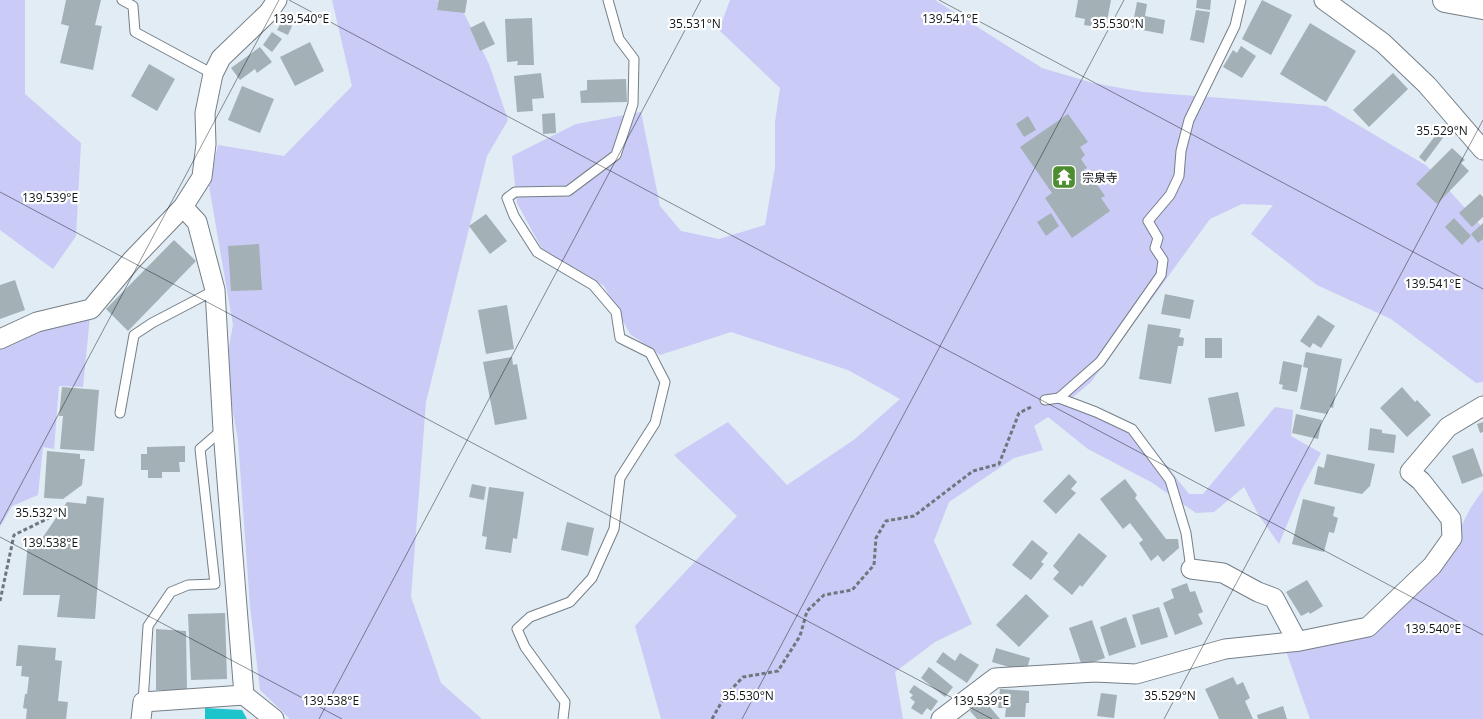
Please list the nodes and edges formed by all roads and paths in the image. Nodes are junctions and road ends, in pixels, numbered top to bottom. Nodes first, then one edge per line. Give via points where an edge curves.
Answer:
1 (122, 0) edge
2 (276, 0) edge
3 (608, 0) edge
4 (1241, 0) edge
5 (1324, 0) edge
6 (1445, 0) edge
7 (1483, 7) edge
8 (213, 74) junction
9 (1483, 150) edge
10 (183, 207) junction
11 (215, 290) junction
12 (0, 338) edge
13 (1058, 398) junction
14 (1045, 400) joint
15 (1483, 406) edge
16 (120, 413) dead end
17 (223, 430) junction
18 (49, 518) dead end
19 (1191, 569) joint
20 (0, 601) edge
21 (1297, 641) junction
22 (244, 695) junction
23 (142, 710) edge
24 (274, 719) edge
25 (563, 719) edge
26 (712, 719) edge
27 (942, 719) edge

1 - 8 lane via 133,6 135,32
2 - 8 street via 269,12 221,58
3 - 25 lane via 619,40 634,59 633,104 616,155 568,191 515,192 507,198 514,216 537,252 593,285 616,312 620,338 650,353 666,382 655,423 620,478 614,529 592,578 570,602 530,617 517,629 525,647 564,702
4 - 13 lane via 1235,26 1189,120 1179,176 1170,195 1148,221 1158,238 1154,248 1163,260 1162,275 1100,362
5 - 9 street via 1383,43 1427,86
6 - 7 street
8 - 10 street via 205,113 202,177
10 - 11 street via 198,222
10 - 12 street via 91,309 37,322
11 - 16 lane via 134,336
11 - 17 street
13 - 14 lane
13 - 19 lane via 1132,430 1170,480 1186,533
14 - 26 path via 1019,413 999,464 973,471 914,516 886,521 876,538 874,565 852,590 824,595 807,610 800,636 778,671 743,677 725,696
15 - 21 street via 1448,427 1410,472 1451,519 1452,538 1432,566 1368,627
17 - 22 street
17 - 23 lane via 200,448 215,584 188,584 170,592 148,626
18 - 20 path via 14,535
19 - 21 street via 1223,573 1274,598
21 - 27 street via 1225,649 1136,674 1095,672 995,678
22 - 23 street
22 - 24 street

